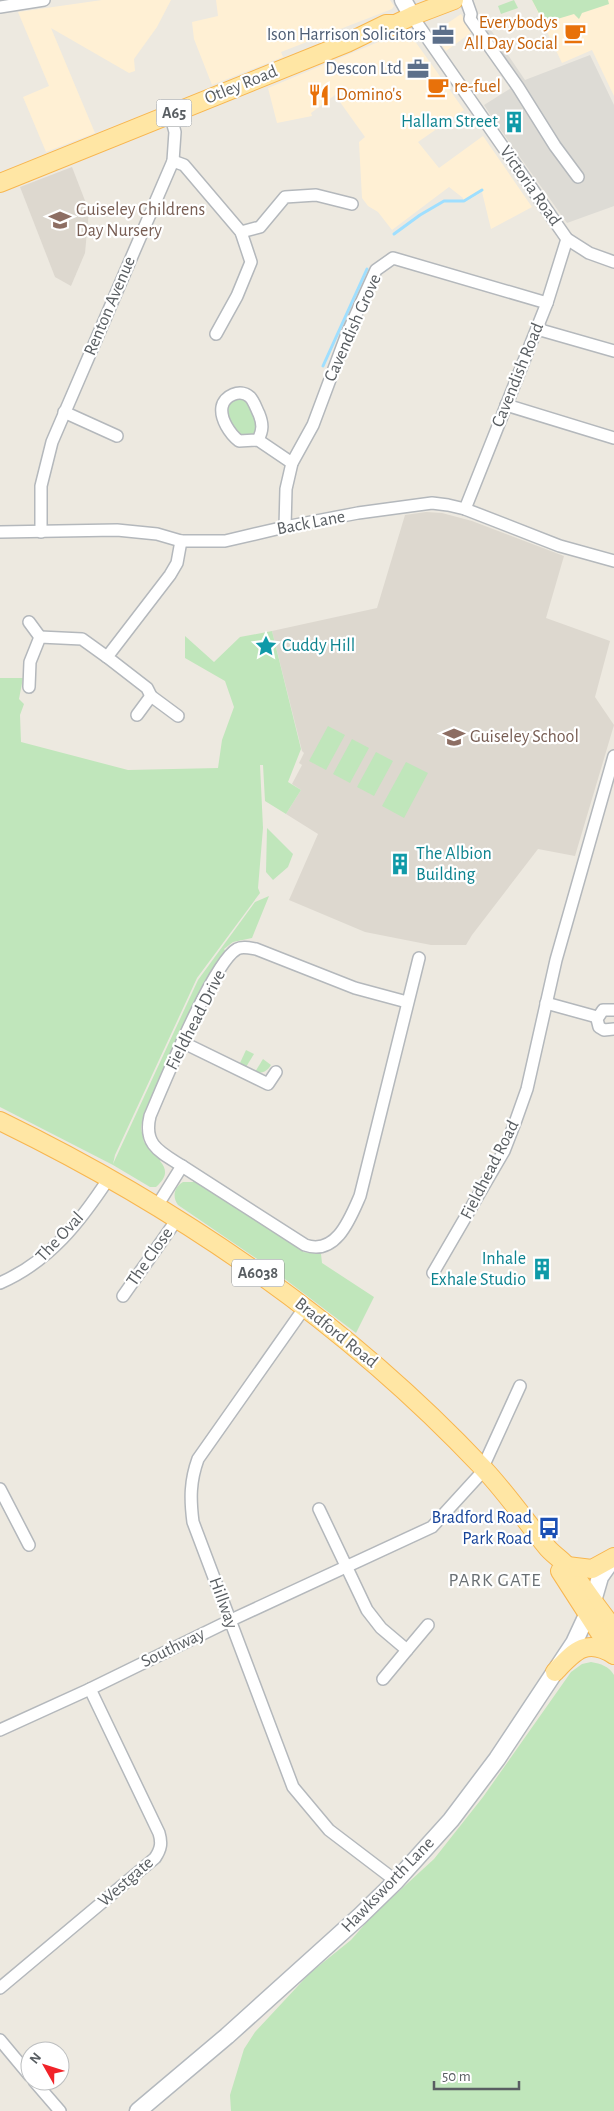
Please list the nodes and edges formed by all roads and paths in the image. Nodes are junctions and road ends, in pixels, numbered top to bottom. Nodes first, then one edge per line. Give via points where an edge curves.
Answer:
1 (44, 0) edge
2 (403, 0) edge
3 (454, 0) edge
4 (466, 0) edge
5 (429, 4) edge
6 (0, 7) edge
7 (471, 14) junction
8 (412, 16) junction
9 (516, 74) dead end
10 (170, 114) junction
11 (173, 161) junction
12 (578, 177) dead end
13 (0, 183) edge
14 (352, 204) dead end
15 (241, 232) junction
16 (568, 239) junction
17 (614, 262) edge
18 (547, 303) junction
19 (537, 329) junction
20 (216, 334) dead end
21 (614, 351) edge
22 (506, 405) junction
23 (64, 412) junction
24 (117, 436) dead end
25 (614, 438) edge
26 (258, 440) dead end
27 (292, 463) junction
28 (466, 510) junction
29 (285, 527) junction
30 (0, 532) edge
31 (41, 532) junction
32 (181, 541) junction
33 (614, 561) edge
34 (29, 622) dead end
35 (40, 637) junction
36 (107, 657) junction
37 (29, 687) dead end
38 (151, 696) junction
39 (137, 715) dead end
40 (178, 716) dead end
41 (614, 756) edge
42 (419, 958) dead end
43 (407, 1002) junction
44 (546, 1003) junction
45 (614, 1010) edge
46 (598, 1017) junction
47 (614, 1029) edge
48 (182, 1042) junction
49 (276, 1072) dead end
50 (0, 1121) edge
51 (182, 1166) junction
52 (109, 1178) junction
53 (157, 1206) junction
54 (178, 1218) junction
55 (433, 1273) dead end
56 (0, 1283) edge
57 (123, 1296) dead end
58 (305, 1307) junction
59 (520, 1386) dead end
60 (484, 1468) junction
61 (0, 1489) edge
62 (320, 1509) dead end
63 (29, 1545) dead end
64 (551, 1553) junction
65 (614, 1557) edge
66 (346, 1566) junction
67 (567, 1566) junction
68 (590, 1608) junction
69 (229, 1621) junction
70 (428, 1625) dead end
71 (614, 1631) edge
72 (407, 1650) junction
73 (614, 1655) edge
74 (555, 1672) junction
75 (383, 1679) dead end
76 (90, 1689) junction
77 (0, 1730) edge
78 (396, 1881) junction
79 (0, 1988) edge
80 (0, 2040) edge
81 (20, 2064) edge
82 (43, 2091) edge
83 (60, 2111) edge
84 (138, 2111) edge

1 - 6 street
2 - 8 street
3 - 5 main road, Otley Road / A65
4 - 7 street
5 - 8 main road, Otley Road / A65
7 - 9 street via 478,18
7 - 12 street via 470,18 554,146
8 - 10 main road, Otley Road / A65
8 - 16 street, Victoria Road
10 - 11 street, Renton Avenue via 175,132
10 - 13 main road, Otley Road / A65
11 - 15 street via 184,165
11 - 23 street, Renton Avenue
14 - 15 street via 316,195 285,197 260,227
15 - 20 street via 251,262 238,296
16 - 17 street, Victoria Road via 589,253
16 - 18 street, Cavendish Road
18 - 19 street, Cavendish Road
18 - 27 street, Cavendish Grove via 393,258 376,270 347,334 313,425
19 - 21 street
19 - 22 street, Cavendish Road
22 - 25 street
22 - 28 street, Cavendish Road
23 - 24 street
23 - 31 street, Renton Avenue via 43,474
26 - 27 street
27 - 29 street, Cavendish Grove via 286,489
28 - 29 street, Back Lane via 448,505 420,504
28 - 33 street, Back Lane via 560,546
29 - 32 street, Back Lane via 225,541
30 - 31 street, Back Lane
31 - 32 street, Back Lane via 117,530 157,534
32 - 36 street via 177,563 170,575
34 - 35 street
35 - 36 street via 82,639
35 - 37 street via 30,662
36 - 38 street via 147,688
38 - 39 street
38 - 40 street
41 - 44 street, Fieldhead Road
42 - 43 street, Fieldhead Drive
43 - 48 street, Fieldhead Drive via 355,988 246,947 237,949 229,957 207,990
43 - 51 street, Fieldhead Drive via 360,1196 351,1217 332,1242 318,1248 305,1245
44 - 46 street
44 - 55 street, Fieldhead Road via 527,1089 504,1151
45 - 46 street via 603,1010
46 - 47 street via 601,1028
48 - 49 street via 268,1084
48 - 51 street, Fieldhead Drive via 147,1129 150,1141 159,1151
50 - 52 main road, Bradford Road / A6038
51 - 53 street
52 - 53 main road, Bradford Road / A6038
52 - 56 street, The Oval via 49,1254 32,1267
53 - 54 main road, Bradford Road / A6038
54 - 57 street, The Close
54 - 58 main road, Bradford Road / A6038
58 - 60 main road, Bradford Road / A6038 via 360,1351
58 - 69 street, Hillway via 209,1442 192,1476 190,1500 193,1522
59 - 60 street, Southway
60 - 64 main road, Bradford Road / A6038
60 - 66 street, Southway via 432,1527
61 - 63 street
62 - 66 street
64 - 67 main road, Bradford Road / A6038
64 - 68 main road, Bradford Road / A6038 via 556,1566
65 - 67 main road via 592,1569
65 - 68 street, Hawksworth Lane via 600,1577
66 - 69 street, Southway
66 - 72 street via 375,1622
67 - 68 main road, Bradford Road / A6038
68 - 71 main road, A6038
68 - 73 main road, A6038
68 - 74 street, Hawksworth Lane via 578,1637
69 - 76 street, Southway
69 - 78 street, Hillway via 293,1787 328,1830
70 - 72 street
72 - 75 street
73 - 74 main road via 602,1647 578,1649
74 - 78 street, Hawksworth Lane via 497,1759 451,1820
76 - 77 street, Southway
76 - 79 street, Westgate via 159,1833 159,1852
78 - 84 street, Hawksworth Lane via 227,2036
80 - 81 street
82 - 83 street

